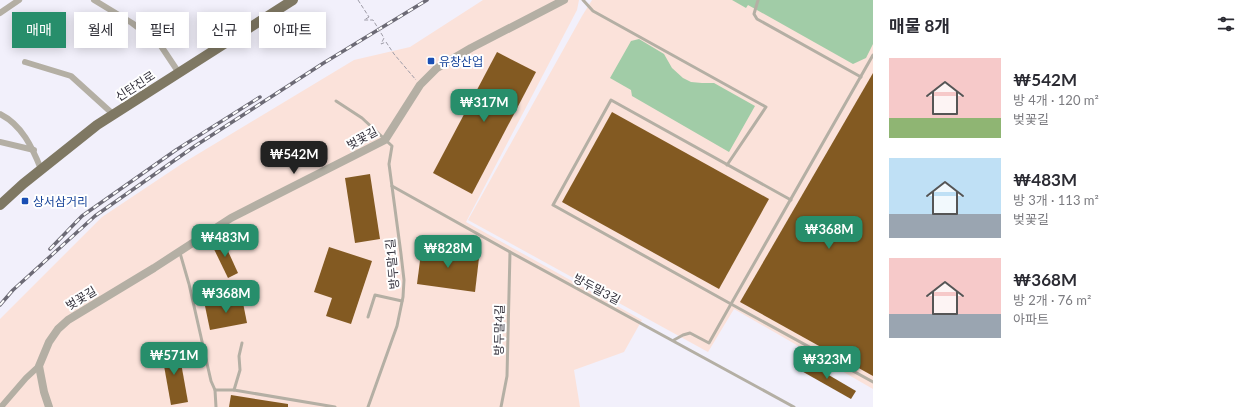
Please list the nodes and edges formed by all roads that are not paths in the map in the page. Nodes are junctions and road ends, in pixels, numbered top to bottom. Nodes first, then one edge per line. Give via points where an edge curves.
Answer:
1 (19, 0) edge
2 (94, 0) edge
3 (293, 0) edge
4 (564, 0) edge
5 (583, 0) edge
6 (758, 0) edge
7 (0, 13) edge
8 (873, 55) edge
9 (25, 62) dead end
10 (179, 73) junction
11 (861, 77) junction
12 (336, 101) dead end
13 (0, 114) edge
14 (114, 115) junction
15 (386, 140) junction
16 (0, 142) edge
17 (34, 150) junction
18 (727, 164) junction
19 (41, 169) junction
20 (392, 186) junction
21 (791, 200) junction
22 (0, 205) edge
23 (180, 251) junction
24 (510, 252) junction
25 (402, 301) junction
26 (731, 304) junction
27 (368, 317) dead end
28 (674, 340) junction
29 (242, 343) dead end
30 (39, 366) junction
31 (873, 382) edge
32 (215, 390) junction
33 (234, 390) junction
34 (216, 405) edge
35 (1, 407) edge
36 (49, 407) edge
37 (335, 407) edge
38 (368, 407) edge
39 (501, 407) edge
40 (794, 407) edge

1 - 7 street
2 - 10 street via 159,43
3 - 10 main road, 신탄진로
4 - 15 street, 벚꽃길 via 437,68 420,85
5 - 18 lane via 593,11 766,107
6 - 11 lane via 754,14 757,19
8 - 11 lane
9 - 14 street via 71,76
10 - 14 main road, 신탄진로
11 - 21 lane
12 - 15 lane via 362,118
13 - 17 street via 17,126
14 - 19 main road, 신탄진로 via 97,125
15 - 20 lane, 방두말1길 via 392,146 389,164
15 - 23 street, 벚꽃길 via 231,218
16 - 17 street
17 - 19 street
18 - 21 lane
18 - 26 lane via 611,100 553,205
19 - 22 main road, 신탄진로
20 - 24 lane, 방두말3길
20 - 25 lane, 방두말1길 via 404,280
21 - 26 lane
23 - 30 street, 벚꽃길 via 68,320 49,342
23 - 32 lane
24 - 28 lane, 방두말3길
24 - 39 lane, 방두말4길 via 507,376
25 - 27 lane via 375,295
25 - 38 lane, 방두말1길 via 397,326
26 - 28 lane via 709,343 690,333
26 - 31 lane
28 - 40 lane, 방두말3길
29 - 33 lane via 239,356 240,370
30 - 35 street
30 - 36 street
32 - 33 lane
32 - 34 lane
33 - 37 lane

